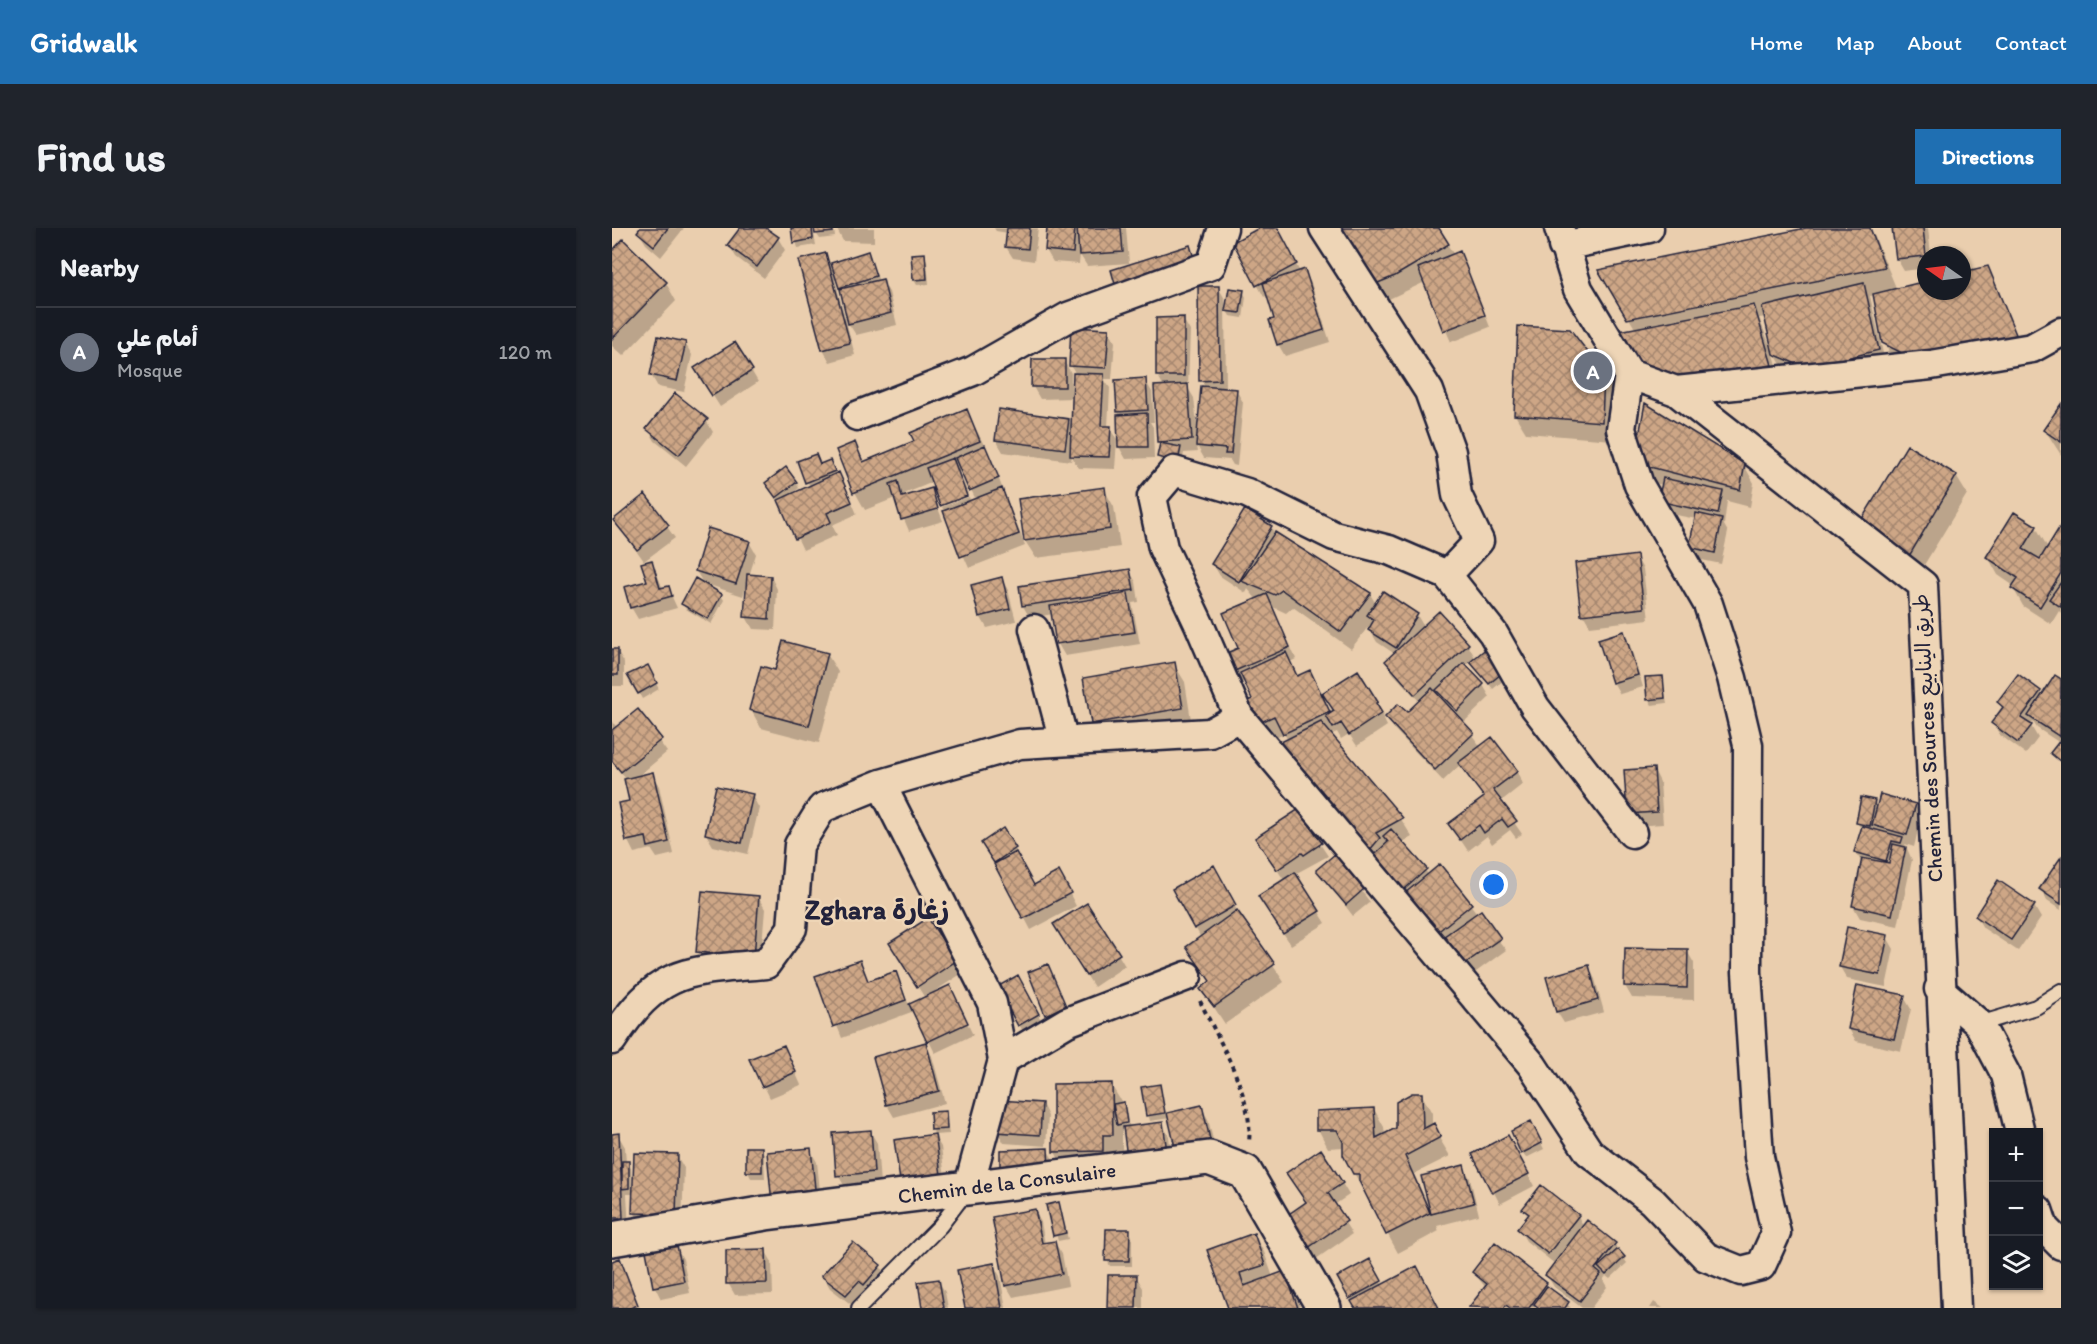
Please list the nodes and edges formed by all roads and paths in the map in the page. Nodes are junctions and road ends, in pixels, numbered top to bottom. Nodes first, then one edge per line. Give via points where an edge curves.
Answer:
1 (1223, 228) edge
2 (1324, 228) edge
3 (1649, 228) edge
4 (1561, 237) edge
5 (2061, 332) edge
6 (1629, 374) junction
7 (1676, 391) junction
8 (857, 416) dead end
9 (1447, 575) junction
10 (1034, 629) dead end
11 (1239, 717) junction
12 (1064, 741) junction
13 (881, 784) junction
14 (1632, 832) dead end
15 (1187, 976) joint
16 (1939, 989) junction
17 (2061, 991) edge
18 (1979, 1023) junction
19 (612, 1040) edge
20 (1003, 1060) junction
21 (2019, 1128) edge
22 (1245, 1172) junction
23 (968, 1188) junction
24 (2043, 1225) edge
25 (612, 1239) edge
26 (2061, 1245) edge
27 (859, 1308) edge
28 (1324, 1308) edge
29 (1956, 1308) edge

1 - 8 street via 1211,265 1068,317 974,371
2 - 9 street via 1429,391 1451,452 1457,495 1479,541
3 - 4 street
4 - 6 street via 1578,289
5 - 7 street via 2032,348 1931,365
6 - 7 street, Chemin des Sources طريق الينابيع
6 - 11 street via 1621,429 1638,485 1708,604 1748,745 1747,972 1759,1157 1776,1233 1761,1266 1741,1271 1706,1257 1652,1201 1590,1152 1532,1065
7 - 16 street, Chemin des Sources طريق الينابيع via 1923,585
9 - 11 street via 1389,550 1334,536 1247,493 1174,471 1152,497 1163,549
9 - 14 street via 1493,633 1542,717
10 - 12 street
11 - 12 street via 1210,734
12 - 13 street via 1020,744
13 - 19 street via 822,808 799,845 792,928 766,964 693,970 660,984 627,1017
13 - 20 street via 992,1003
15 - 20 street via 1067,1022
15 - 22 path via 1234,1072 1250,1127
16 - 18 street
16 - 29 street, Chemin des Sources طريق الينابيع
17 - 18 lane via 2036,1006
18 - 21 street via 2006,1075
20 - 23 street
22 - 23 street, Chemin de la Consulaire via 1209,1158
22 - 28 street
23 - 25 street, Chemin de la Consulaire via 766,1213
23 - 27 lane via 940,1226
24 - 26 street

